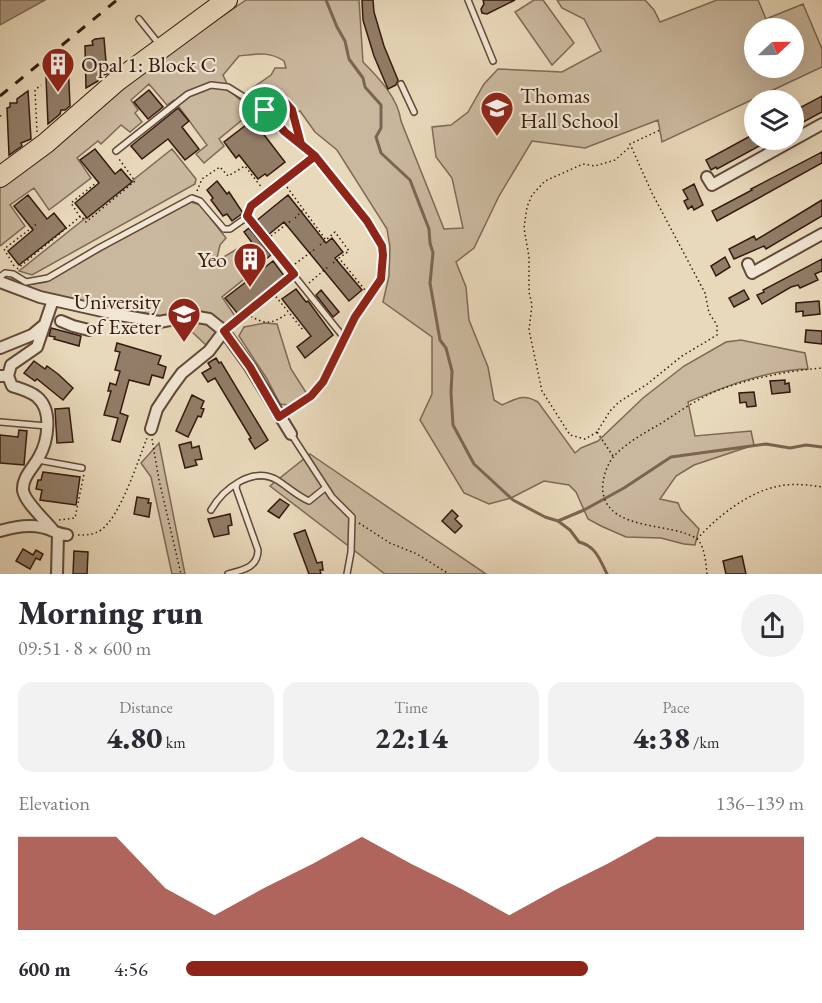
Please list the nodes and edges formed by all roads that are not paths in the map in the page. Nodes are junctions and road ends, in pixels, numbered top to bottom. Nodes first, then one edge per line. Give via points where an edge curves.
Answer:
1 (227, 0) edge
2 (468, 0) edge
3 (139, 19) dead end
4 (162, 48) junction
5 (493, 61) dead end
6 (401, 84) dead end
7 (265, 110) junction
8 (414, 112) dead end
9 (822, 124) edge
10 (301, 144) junction
11 (116, 151) road end
12 (315, 156) junction
13 (0, 177) edge
14 (711, 185) dead end
15 (247, 216) junction
16 (822, 234) edge
17 (752, 273) dead end
18 (0, 277) edge
19 (0, 282) edge
20 (53, 300) junction
21 (70, 304) junction
22 (44, 326) junction
23 (89, 330) dead end
24 (224, 331) junction
25 (345, 339) junction
26 (0, 348) edge
27 (4, 376) edge
28 (279, 417) junction
29 (0, 422) edge
30 (47, 426) junction
31 (151, 429) road end
32 (291, 434) joint
33 (38, 460) junction
34 (82, 468) road end
35 (237, 484) junction
36 (325, 488) junction
37 (211, 510) dead end
38 (56, 530) junction
39 (0, 531) edge
40 (57, 574) edge
41 (228, 574) edge
42 (347, 574) edge

1 - 4 highway
2 - 5 lane
3 - 4 lane
4 - 13 highway
6 - 8 lane
7 - 10 lane
7 - 10 lane via 277,100 289,105
7 - 11 lane via 228,87 205,87 181,99
9 - 14 street
10 - 12 lane
12 - 15 lane via 251,206
12 - 25 lane via 382,246 381,279
15 - 18 lane via 225,230 194,198 48,278 26,282 13,274
15 - 25 lane
16 - 17 street
19 - 20 street
20 - 21 street
20 - 22 street
21 - 23 street via 64,322
21 - 24 street via 159,322 202,317
22 - 26 street
22 - 27 street via 37,347 11,365
24 - 28 street
24 - 31 street via 171,388
25 - 28 lane via 319,389
27 - 30 street via 12,386 40,399 46,410
28 - 32 street
29 - 30 lane
30 - 33 street
32 - 36 lane
33 - 34 lane
33 - 38 street via 24,481 23,492
35 - 36 lane via 251,477 267,476 309,501
35 - 37 lane via 217,499
35 - 41 lane via 258,556 247,569
36 - 42 lane via 352,516
38 - 39 street via 21,525
38 - 40 street

